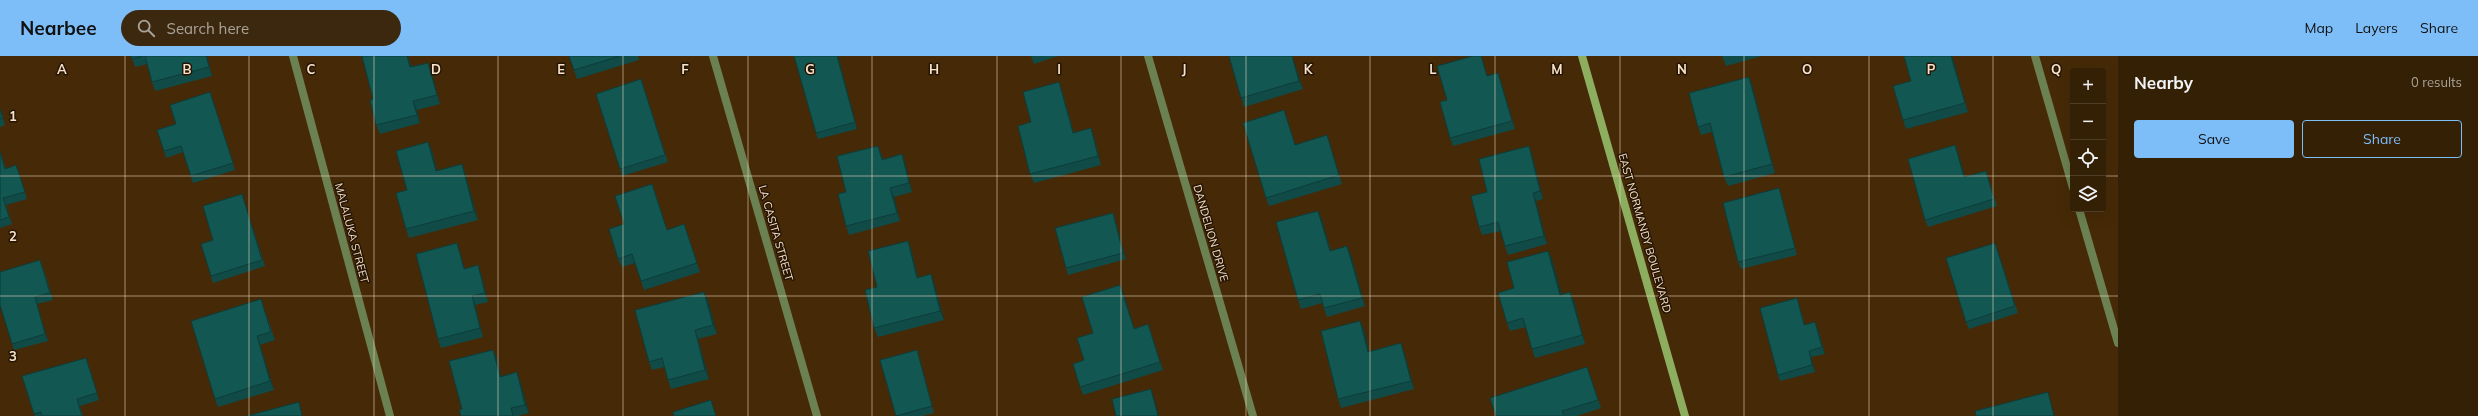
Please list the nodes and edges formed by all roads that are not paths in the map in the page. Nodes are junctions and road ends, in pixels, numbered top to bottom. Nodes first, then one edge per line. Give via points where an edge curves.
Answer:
1 (293, 56) edge
2 (713, 56) edge
3 (1148, 56) edge
4 (1582, 56) edge
5 (2035, 56) edge
6 (2070, 178) edge
7 (2080, 212) edge
8 (2118, 343) edge
9 (390, 416) edge
10 (817, 416) edge
11 (1253, 416) edge
12 (1685, 416) edge

1 - 9 street, MALALUKA STREET
2 - 10 street, LA CASITA STREET
3 - 11 street, DANDELION DRIVE
4 - 12 street, EAST NORMANDY BOULEVARD
5 - 6 street
7 - 8 street

